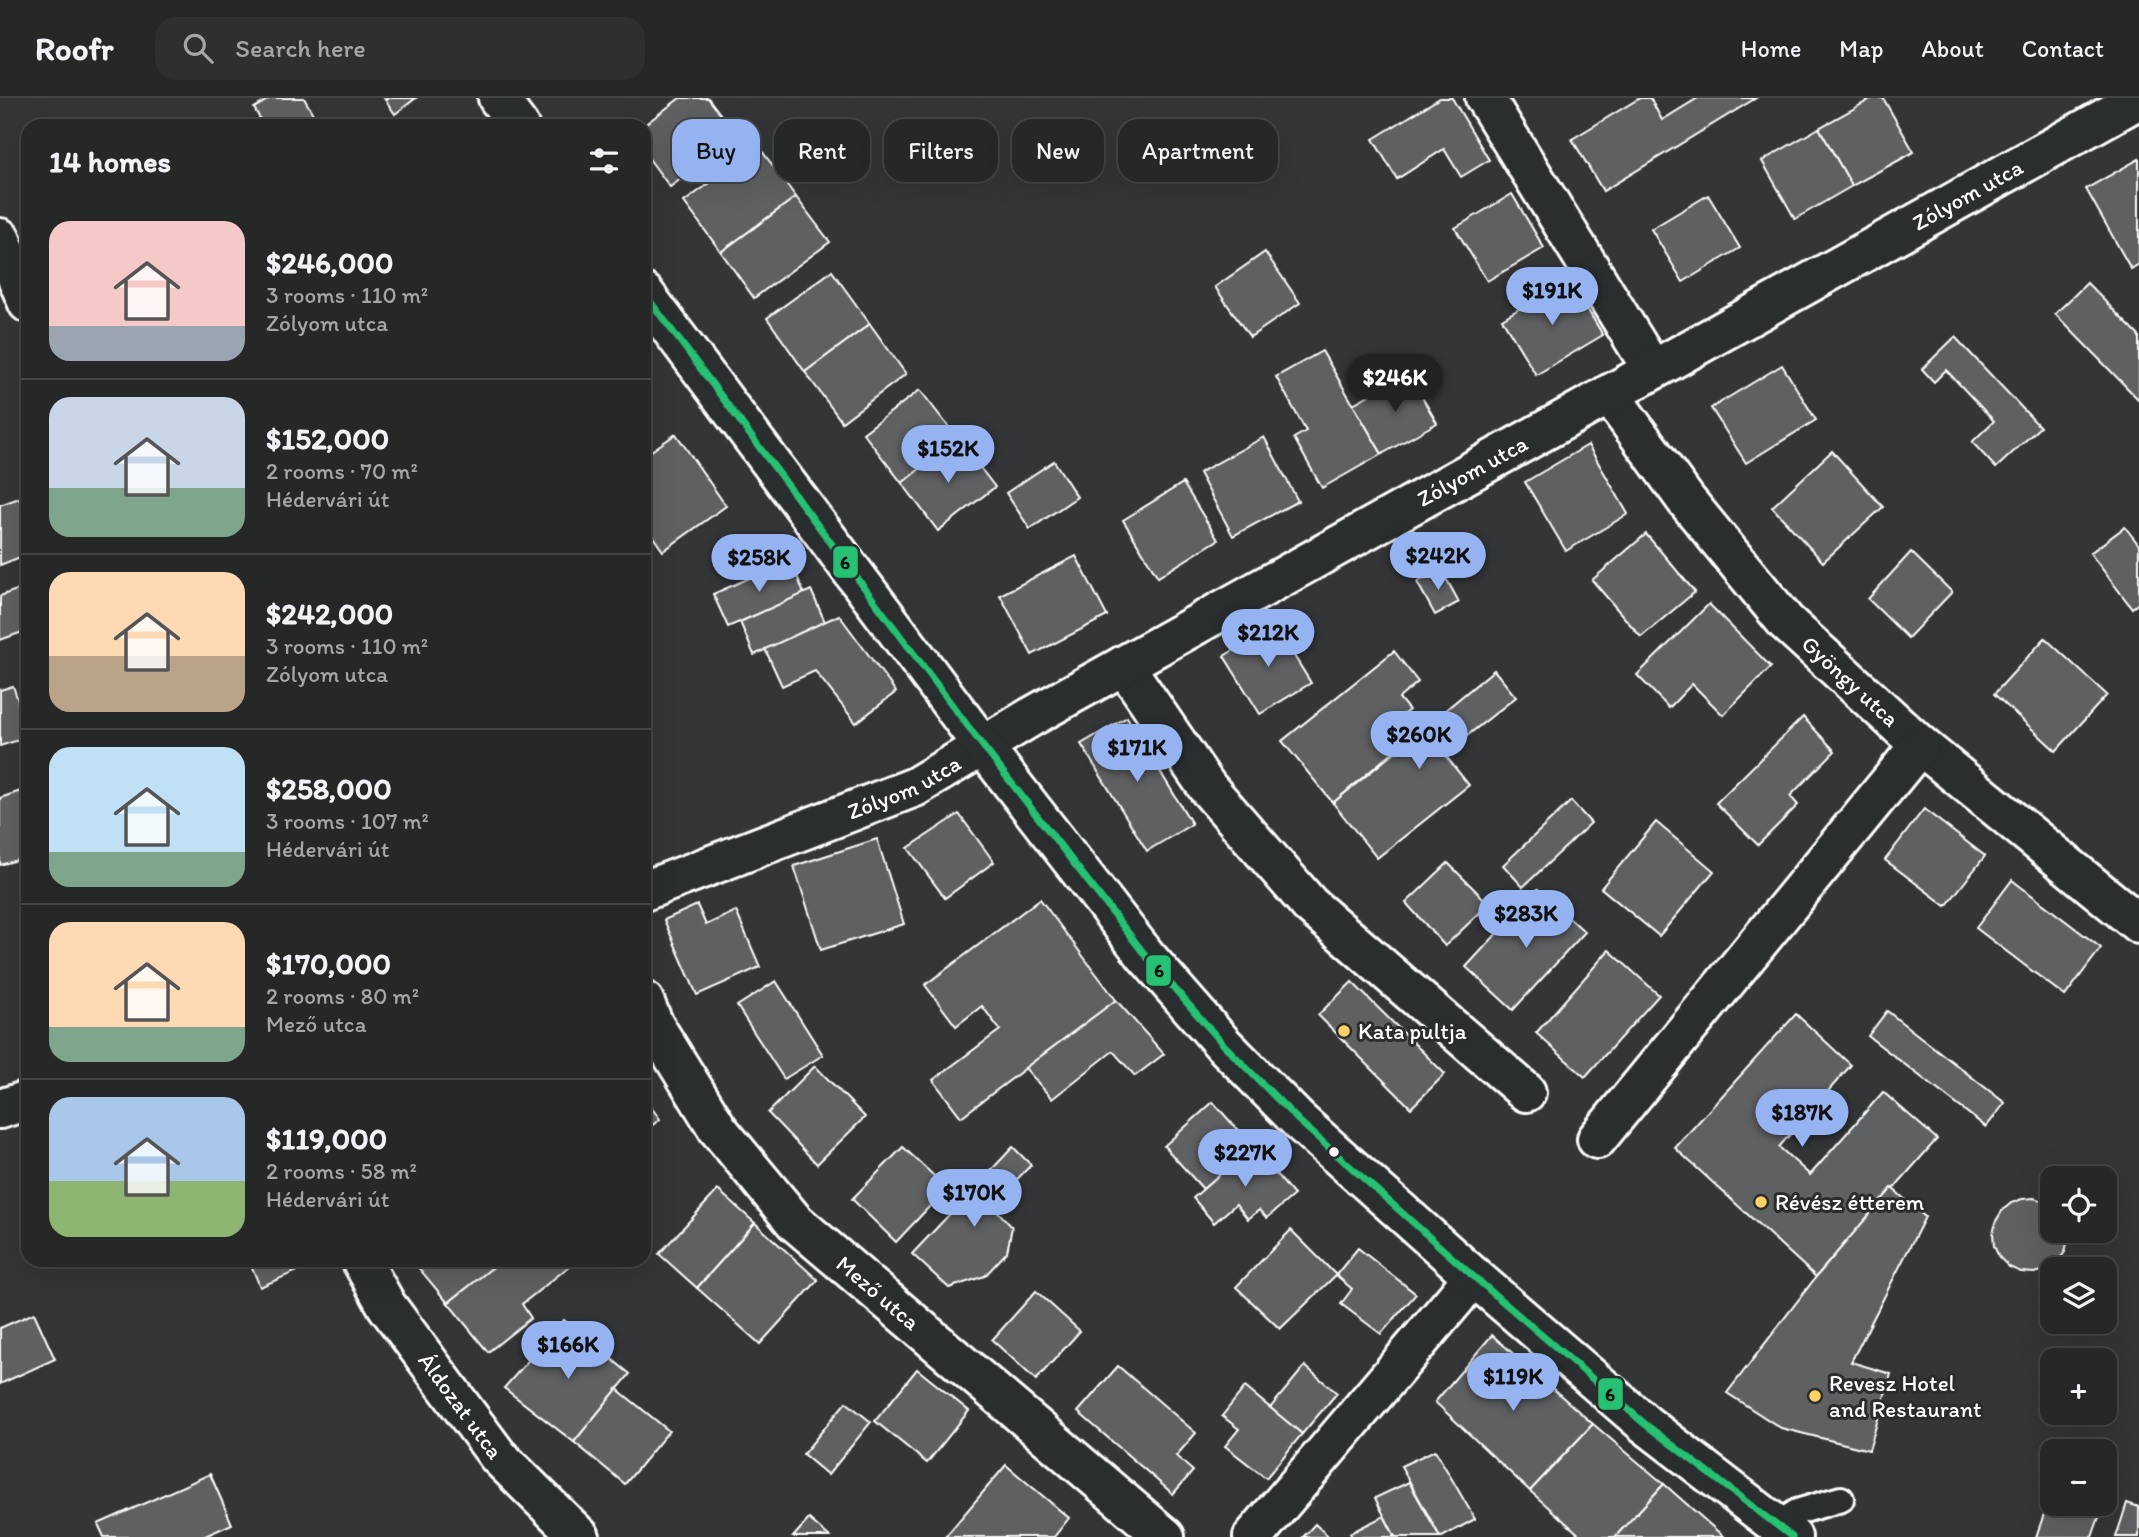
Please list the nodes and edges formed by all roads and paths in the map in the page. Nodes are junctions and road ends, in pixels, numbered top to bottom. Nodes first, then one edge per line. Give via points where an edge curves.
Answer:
1 (498, 98) edge
2 (1485, 98) edge
3 (2139, 99) edge
4 (514, 119) edge
5 (0, 238) edge
6 (21, 287) edge
7 (651, 302) edge
8 (1652, 369) junction
9 (1609, 394) junction
10 (1124, 665) junction
11 (1920, 745) junction
12 (982, 746) junction
13 (651, 888) edge
14 (2139, 924) edge
15 (651, 1018) edge
16 (1526, 1092) dead end
17 (21, 1102) edge
18 (0, 1109) edge
19 (1598, 1139) dead end
20 (365, 1267) edge
21 (1473, 1276) junction
22 (1841, 1499) dead end
23 (1784, 1531) edge
24 (580, 1537) edge
25 (1164, 1537) edge
26 (1253, 1537) edge

1 - 4 street
2 - 8 street
3 - 8 street, Zólyom utca
5 - 6 street
7 - 12 street
8 - 9 street, Zólyom utca
9 - 10 street, Zólyom utca
9 - 11 street, Gyöngy utca via 1686,500 1787,622
10 - 12 street, Zólyom utca
10 - 16 street via 1207,787 1310,905
11 - 14 street, Gyöngy utca
11 - 19 street
12 - 13 street, Zólyom utca via 915,787
12 - 21 street via 1146,956 1223,1044 1299,1121
15 - 25 street, Mező utca via 718,1129 794,1222
17 - 18 street
20 - 24 street, Áldozat utca via 387,1306 498,1456
21 - 23 street via 1645,1424
21 - 26 street
22 - 23 lane via 1797,1512

